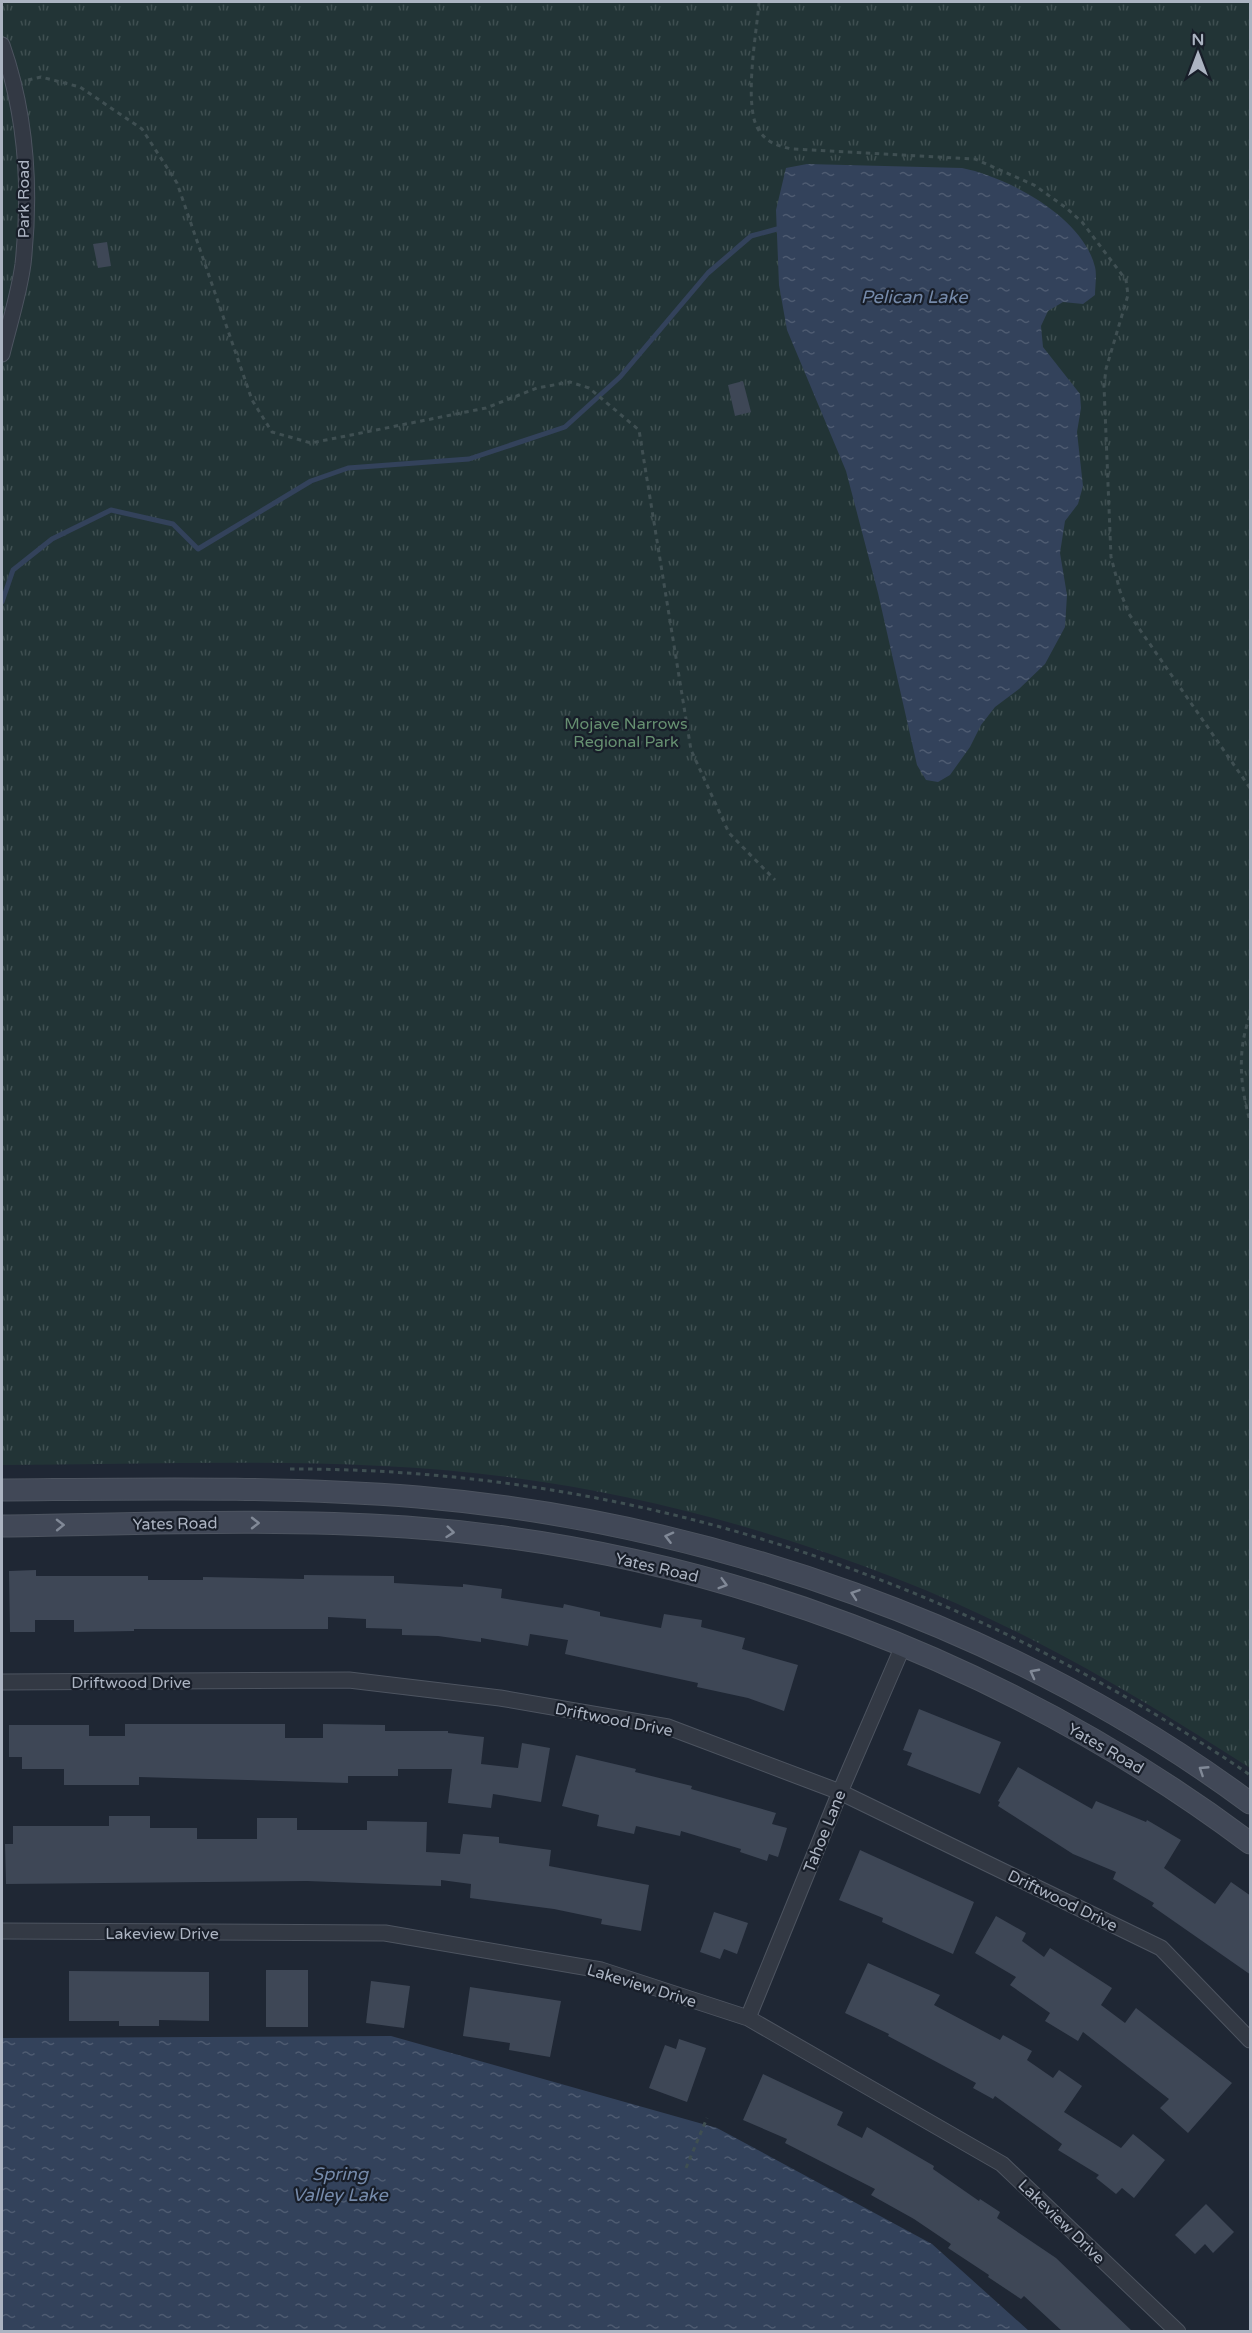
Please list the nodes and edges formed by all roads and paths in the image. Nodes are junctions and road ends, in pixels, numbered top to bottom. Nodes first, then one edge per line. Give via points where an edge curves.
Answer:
1 (759, 2) edge
2 (2, 45) edge
3 (15, 83) junction
4 (2, 354) edge
5 (1251, 788) edge
6 (775, 880) dead end
7 (1251, 1016) edge
8 (1251, 1121) edge
9 (2, 1490) edge
10 (2, 1526) edge
11 (903, 1646) junction
12 (2, 1682) edge
13 (840, 1792) junction
14 (1251, 1803) edge
15 (1251, 1844) edge
16 (2, 1931) edge
17 (748, 2018) junction
18 (1251, 2040) edge
19 (707, 2118) dead end
20 (686, 2168) dead end
21 (1178, 2331) edge

1 - 5 path via 752,107 755,125 772,144 792,149 975,159 1034,186 1065,207 1119,268 1128,295 1104,386 1111,556 1129,614
2 - 3 street, Park Road
3 - 4 street, Park Road via 26,173 23,254
3 - 6 path via 41,77 80,87 142,129 177,183 252,400 272,432 311,443 486,408 537,388 570,382 589,388 639,430 692,750 729,833
7 - 8 path via 1242,1057 1242,1091
14 -> 9 main road, Yates Road via 1140,1729 1009,1659 888,1606 699,1545 574,1517 419,1497 321,1492
10 -> 11 main road, Yates Road via 288,1523 409,1528 513,1539 701,1577 790,1604
11 - 13 street, Tahoe Lane
11 - 15 main road, Yates Road via 1022,1699 1130,1760
12 - 13 street, Driftwood Drive via 349,1680 500,1698 668,1727
13 - 17 street, Tahoe Lane
13 - 18 street, Driftwood Drive via 1161,1948
16 - 17 street, Lakeview Drive via 385,1933 601,1970
17 - 21 street, Lakeview Drive via 1002,2164
19 - 20 path

